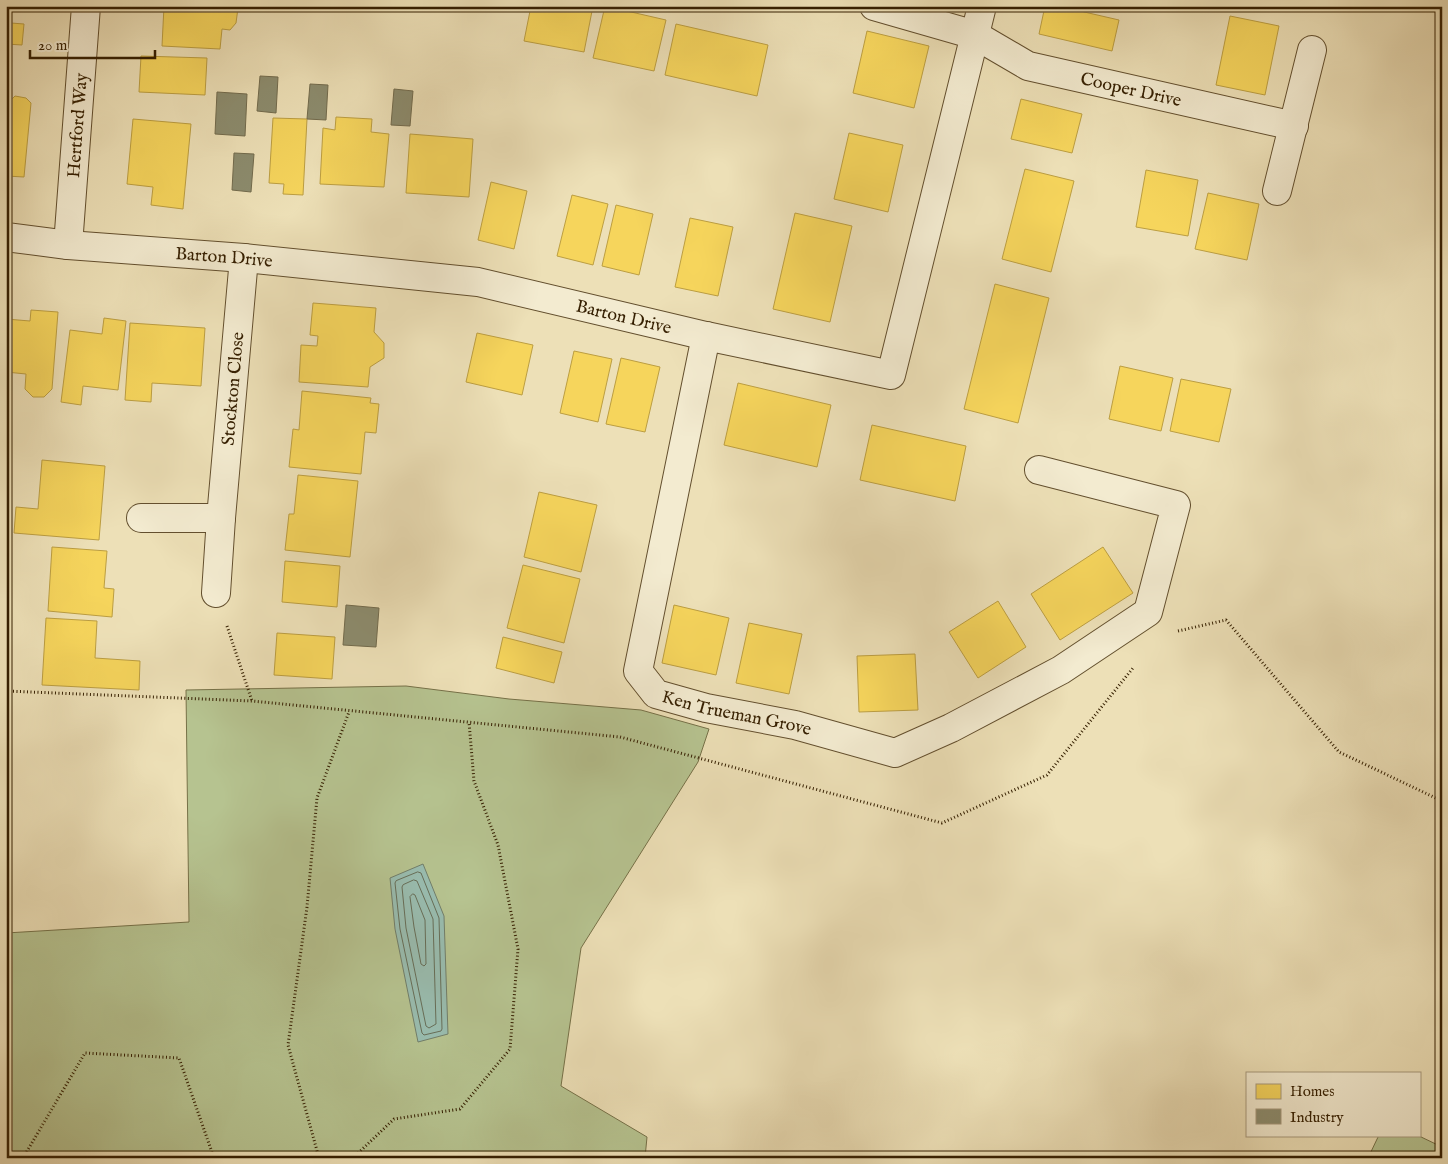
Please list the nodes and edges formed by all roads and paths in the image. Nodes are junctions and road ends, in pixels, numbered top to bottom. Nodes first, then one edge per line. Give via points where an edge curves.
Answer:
1 (86, 6) edge
2 (874, 6) edge
3 (982, 6) edge
4 (975, 35) junction
5 (1312, 50) dead end
6 (1294, 126) junction
7 (1277, 190) dead end
8 (6, 237) edge
9 (68, 245) junction
10 (244, 258) junction
11 (706, 336) junction
12 (1039, 470) dead end
13 (140, 518) dead end
14 (221, 518) junction
15 (216, 593) joint
16 (252, 701) dead end
17 (349, 712) dead end
18 (469, 722) dead end
19 (23, 1158) edge
20 (214, 1158) edge
21 (319, 1158) edge
22 (353, 1158) edge

1 - 9 street, Hertford Way
2 - 4 street, Cooper Drive
3 - 4 street
4 - 6 street, Cooper Drive via 1028,66
4 - 11 street, Barton Drive via 891,375
5 - 6 street
6 - 7 street
8 - 9 street, Barton Drive
9 - 10 street, Barton Drive
10 - 11 street, Barton Drive via 478,282
10 - 14 street, Stockton Close
11 - 12 street, Ken Trueman Grove via 638,672 656,694 706,708 795,725 895,753 951,728 1061,670 1148,612 1176,505
13 - 14 street
14 - 15 street, Stockton Close
15 - 16 path
17 - 21 path via 317,798 307,907 288,1045
18 - 22 path via 474,781 498,845 518,949 510,1049 460,1109 394,1119
19 - 20 path via 85,1052 179,1058

